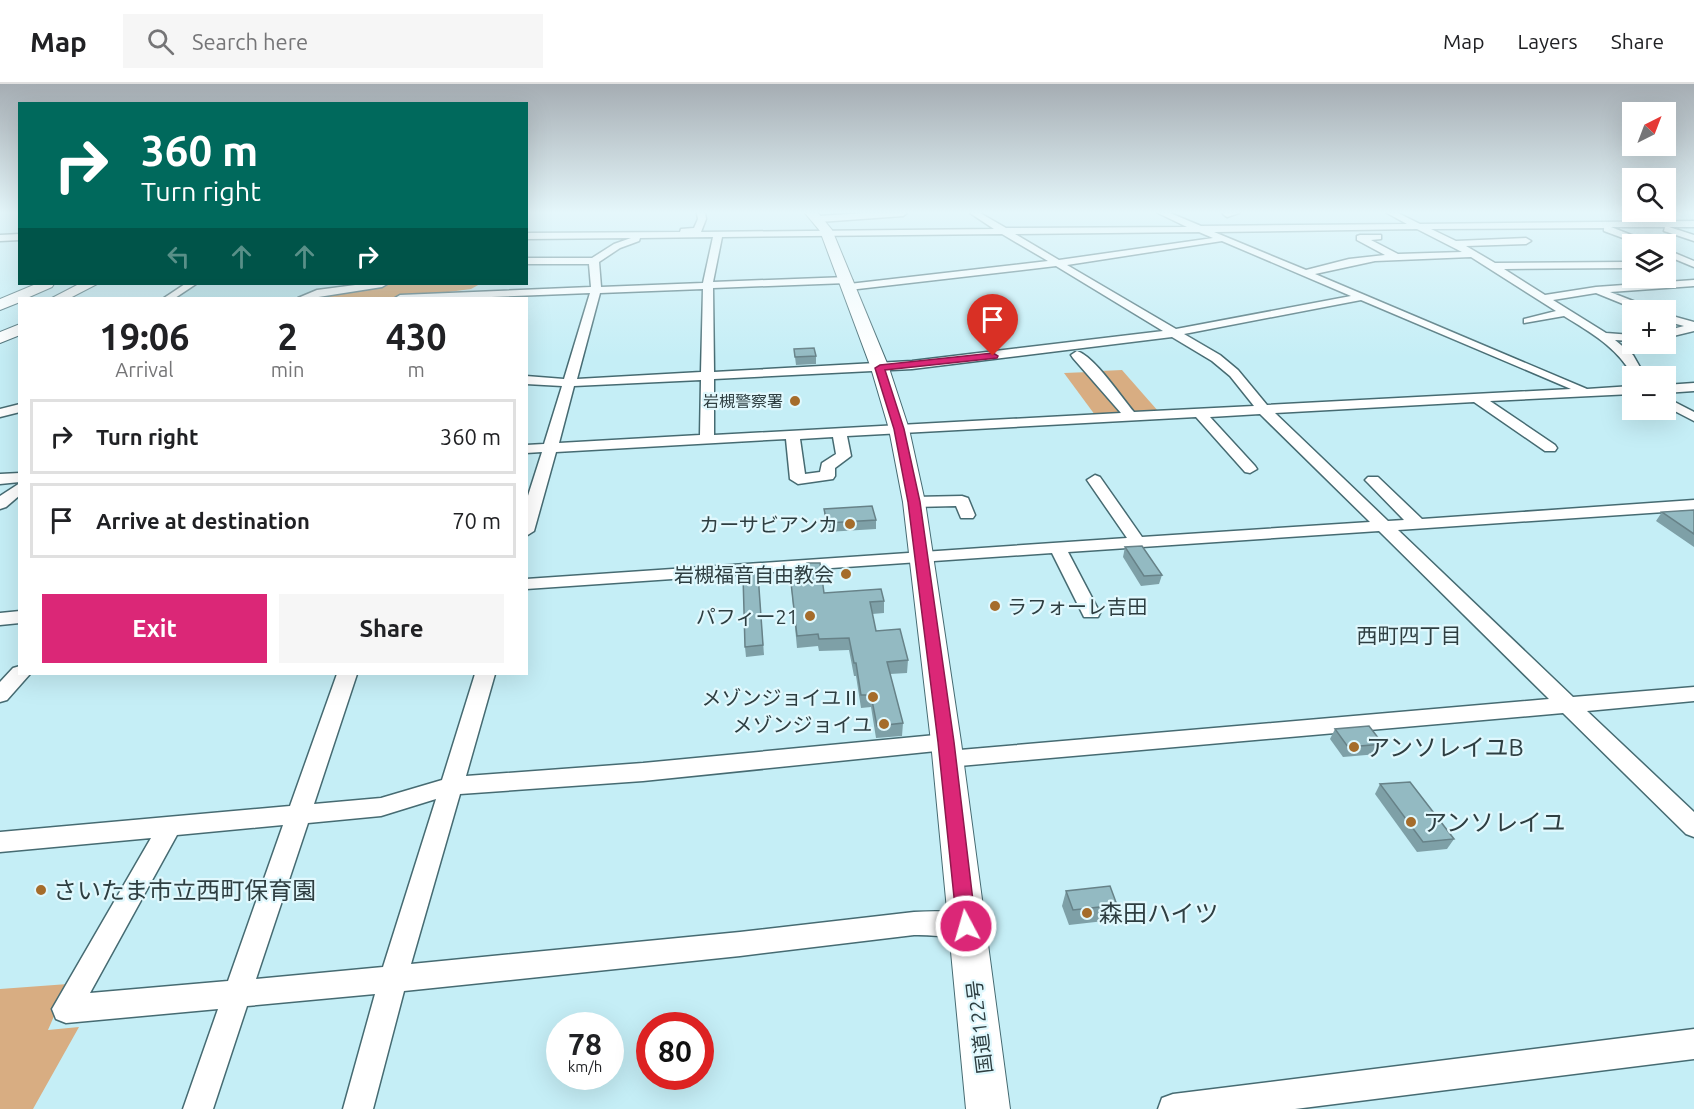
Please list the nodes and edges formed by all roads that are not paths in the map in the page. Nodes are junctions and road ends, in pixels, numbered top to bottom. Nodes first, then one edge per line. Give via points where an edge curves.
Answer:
1 (594, 261) edge
2 (713, 261) edge
3 (837, 261) edge
4 (1054, 261) edge
5 (1072, 261) edge
6 (1276, 261) edge
7 (1360, 261) edge
8 (1483, 261) edge
9 (1058, 263) junction
10 (1491, 266) junction
11 (1622, 266) edge
12 (1306, 273) junction
13 (848, 283) junction
14 (1694, 283) edge
15 (1676, 284) edge
16 (45, 285) edge
17 (65, 285) edge
18 (189, 285) edge
19 (358, 285) edge
20 (375, 285) edge
21 (709, 285) junction
22 (96, 286) edge
23 (1624, 288) edge
24 (596, 290) junction
25 (1596, 290) junction
26 (515, 292) edge
27 (317, 293) junction
28 (1574, 294) junction
29 (38, 297) edge
30 (62, 297) edge
31 (82, 297) edge
32 (171, 297) edge
33 (306, 297) edge
34 (433, 297) edge
35 (1363, 297) junction
36 (1545, 298) junction
37 (1622, 300) edge
38 (0, 305) edge
39 (18, 307) edge
40 (1615, 308) dead end
41 (1566, 312) junction
42 (0, 315) edge
43 (18, 318) edge
44 (1528, 321) dead end
45 (1676, 321) edge
46 (0, 326) edge
47 (1694, 327) edge
48 (18, 330) edge
49 (1676, 332) edge
50 (1173, 333) junction
51 (1603, 336) junction
52 (1676, 336) edge
53 (1622, 337) edge
54 (0, 338) edge
55 (1694, 340) edge
56 (1077, 355) dead end
57 (1634, 366) edge
58 (880, 368) junction
59 (707, 377) junction
60 (528, 380) edge
61 (567, 383) junction
62 (1693, 388) edge
63 (1676, 389) edge
64 (1622, 390) edge
65 (1585, 391) junction
66 (1475, 397) junction
67 (18, 405) edge
68 (1676, 407) edge
69 (1264, 410) junction
70 (1199, 412) junction
71 (0, 414) edge
72 (1130, 416) junction
73 (1694, 417) edge
74 (899, 429) junction
75 (839, 432) junction
76 (792, 435) junction
77 (707, 440) junction
78 (549, 448) junction
79 (1550, 448) dead end
80 (528, 449) edge
81 (1250, 469) dead end
82 (18, 477) edge
83 (0, 478) edge
84 (1095, 480) dead end
85 (1373, 480) dead end
86 (18, 489) edge
87 (914, 502) junction
88 (0, 504) edge
89 (1694, 505) edge
90 (967, 515) dead end
91 (528, 524) edge
92 (1418, 524) junction
93 (1382, 525) junction
94 (1138, 543) junction
95 (1058, 549) junction
96 (922, 558) junction
97 (528, 584) edge
98 (1091, 613) dead end
99 (18, 617) edge
100 (0, 619) edge
101 (18, 675) edge
102 (347, 675) edge
103 (485, 675) edge
104 (1694, 694) edge
105 (0, 695) edge
106 (1567, 705) junction
107 (947, 750) junction
108 (452, 786) junction
109 (298, 815) junction
110 (170, 826) junction
111 (1694, 827) edge
112 (0, 842) edge
113 (966, 926) junction
114 (394, 977) junction
115 (236, 996) junction
116 (1694, 1044) edge
117 (198, 1109) edge
118 (358, 1109) edge
119 (988, 1109) edge
120 (1173, 1109) edge

1 - 24 street
2 - 21 street
3 - 13 highway, 国道122号
4 - 9 street
5 - 9 street
6 - 12 street
7 - 12 street
8 - 10 street
9 - 13 street
9 - 50 street
10 - 11 street
10 - 36 street
12 - 35 street
13 - 21 street
13 - 58 highway, 国道122号
14 - 15 street
16 - 38 highway
17 - 29 highway
18 - 32 street
19 - 27 street
20 - 27 street
21 - 24 street
21 - 59 street
22 - 30 highway
22 - 31 highway
23 - 25 street
24 - 26 street
24 - 61 street
25 - 28 street
25 - 37 street
26 - 34 street
27 - 33 street
28 - 36 street
28 - 40 street
35 - 50 street
35 - 65 street
36 - 41 street
39 - 42 highway
41 - 44 street
41 - 51 street
43 - 46 highway
45 - 47 street
47 - 49 street
48 - 54 highway
50 - 58 street
50 - 69 street via 1234,373
51 - 53 street
51 - 57 street
52 - 55 street
56 - 72 street
58 - 59 street
58 - 74 highway, 国道122号
59 - 61 street
59 - 77 street
60 - 61 street
61 - 78 street
62 - 63 street
64 - 65 street
65 - 66 street
66 - 69 street
66 - 79 street
67 - 71 street
68 - 73 street
69 - 70 street
69 - 93 street
70 - 72 street
70 - 81 street
72 - 74 street
74 - 75 street
74 - 87 highway, 国道122号
75 - 76 street
75 - 76 street via 844,456 827,466 828,476 798,479
76 - 77 street
77 - 78 street
78 - 80 street
78 - 91 street
82 - 83 street
84 - 94 street
85 - 92 street
86 - 88 street
87 - 90 street via 962,501
87 - 96 highway, 国道122号
89 - 92 street
92 - 93 street
93 - 94 street
93 - 106 street
94 - 95 street
95 - 96 street
95 - 98 street
96 - 97 street
96 - 107 highway, 国道122号
99 - 100 street
101 - 105 street
102 - 109 street
103 - 108 street
104 - 106 street
106 - 107 street
106 - 111 street
107 - 108 street
107 - 113 highway, 国道122号
108 - 109 street via 381,807
108 - 114 street
109 - 110 street
109 - 115 street
110 - 112 street
110 - 115 street via 66,1009
113 - 114 street via 915,924
113 - 119 highway, 国道122号
114 - 115 street
114 - 118 street
115 - 117 street
116 - 120 street

